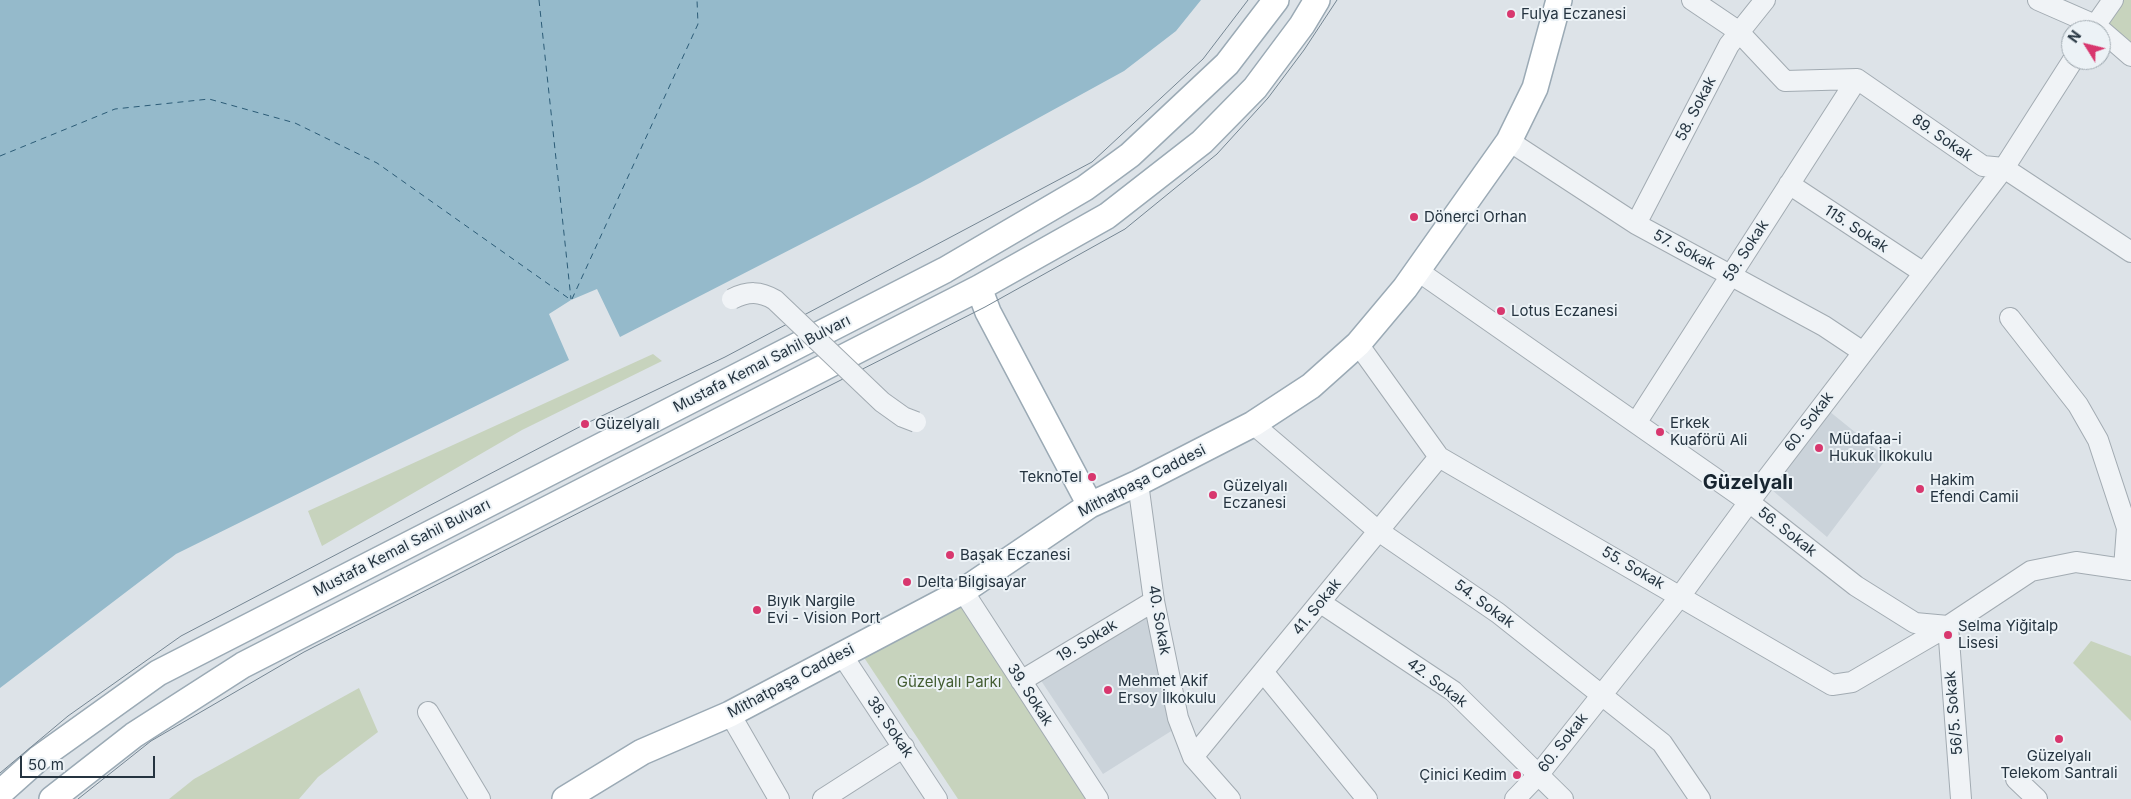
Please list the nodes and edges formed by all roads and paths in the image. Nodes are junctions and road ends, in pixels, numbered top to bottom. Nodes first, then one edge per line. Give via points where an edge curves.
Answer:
1 (1276, 0) edge
2 (1317, 0) edge
3 (1559, 0) edge
4 (1692, 0) edge
5 (1765, 0) edge
6 (2038, 0) edge
7 (2113, 0) edge
8 (2079, 20) edge
9 (2102, 20) edge
10 (1738, 31) junction
11 (2111, 40) edge
12 (2131, 56) edge
13 (2067, 70) edge
14 (1857, 78) junction
15 (1509, 141) junction
16 (2004, 168) junction
17 (1789, 184) junction
18 (1636, 224) junction
19 (2131, 252) edge
20 (1418, 271) junction
21 (1924, 273) junction
22 (1730, 276) junction
23 (979, 288) junction
24 (732, 299) dead end
25 (2010, 318) dead end
26 (1358, 344) junction
27 (1863, 352) junction
28 (916, 422) dead end
29 (1253, 424) junction
30 (1636, 424) junction
31 (1439, 457) junction
32 (1138, 483) junction
33 (1749, 502) junction
34 (1090, 505) junction
35 (1377, 530) junction
36 (2128, 569) edge
37 (964, 591) junction
38 (1681, 596) junction
39 (1154, 602) junction
40 (1321, 603) junction
41 (1948, 626) junction
42 (842, 655) junction
43 (1264, 673) junction
44 (1021, 681) junction
45 (1601, 694) junction
46 (428, 712) dead end
47 (730, 714) junction
48 (904, 747) junction
49 (1193, 757) junction
50 (1539, 774) junction
51 (2016, 779) dead end
52 (0, 793) edge
53 (52, 799) edge
54 (480, 799) edge
55 (565, 799) edge
56 (779, 799) edge
57 (823, 799) edge
58 (937, 799) edge
59 (1098, 799) edge
60 (1230, 799) edge
61 (1367, 799) edge
62 (1516, 799) edge
63 (1563, 799) edge
64 (1700, 799) edge
65 (1961, 799) edge
66 (2037, 799) edge

1 - 52 main road, Mustafa Kemal Sahil Bulvarı via 1227,64 1130,154 1085,188 945,270 158,674 38,759
2 - 23 main road, Mustafa Kemal Sahil Bulvarı via 1256,88 1202,142 1107,216
3 - 15 main road, Mithatpaşa Caddesi via 1535,88
4 - 10 street
5 - 10 street, 58. Sokak
6 - 8 street
7 - 9 street
10 - 14 street via 1786,81
10 - 18 street, 58. Sokak
11 - 12 street
13 - 16 street, 60. Sokak
14 - 16 street, 89. Sokak via 1982,166
14 - 17 street, 59. Sokak
15 - 18 street, 57. Sokak
15 - 20 main road, Mithatpaşa Caddesi
16 - 19 street, 89. Sokak
16 - 21 street, 60. Sokak
17 - 21 street, 115. Sokak
17 - 22 street, 59. Sokak
18 - 22 street, 57. Sokak
20 - 26 main road, Mithatpaşa Caddesi
20 - 30 street, 56. Sokak
21 - 27 street, 60. Sokak
22 - 27 street, 57. Sokak via 1824,326
22 - 30 street, 59. Sokak
23 - 34 main road via 988,312
23 - 53 main road, Mustafa Kemal Sahil Bulvarı via 243,665 134,735
24 - 28 street, bridge via 756,292 775,300 882,402
25 - 36 street via 2078,405 2098,440 2127,528
26 - 29 main road, Mithatpaşa Caddesi via 1311,386
26 - 31 street, 55. Sokak
27 - 33 street, 60. Sokak
29 - 32 main road, Mithatpaşa Caddesi
29 - 35 street, 54. Sokak
30 - 33 street, 56. Sokak
31 - 35 street, 41. Sokak
31 - 38 street, 55. Sokak
32 - 34 main road, Mithatpaşa Caddesi
32 - 39 street, 40. Sokak
33 - 38 street, 60. Sokak
33 - 41 street, 56. Sokak via 1856,586 1893,610 1915,622
34 - 37 main road, Mithatpaşa Caddesi
35 - 40 street, 41. Sokak
35 - 45 street, 54. Sokak via 1498,613
36 - 41 street via 2076,562 2031,570
37 - 42 main road, Mithatpaşa Caddesi
37 - 44 street, 39. Sokak
38 - 41 street, 55. Sokak via 1832,685 1852,682
38 - 45 street, 60. Sokak
39 - 44 street, 19. Sokak
39 - 49 street, 40. Sokak via 1178,718
40 - 43 street, 41. Sokak
40 - 50 street, 42. Sokak via 1453,691
41 - 65 street, 56/5. Sokak
42 - 47 main road, Mithatpaşa Caddesi
42 - 48 street, 38. Sokak
43 - 49 street, 41. Sokak
43 - 61 street
44 - 59 street, 39. Sokak
45 - 50 street, 60. Sokak
45 - 64 street, 54. Sokak via 1662,743
46 - 54 street
47 - 55 main road, Mithatpaşa Caddesi via 642,752
47 - 56 street
48 - 57 street
48 - 58 street, 38. Sokak
49 - 60 street, 40. Sokak
50 - 62 street, 60. Sokak
50 - 63 street, 42. Sokak
51 - 66 street

